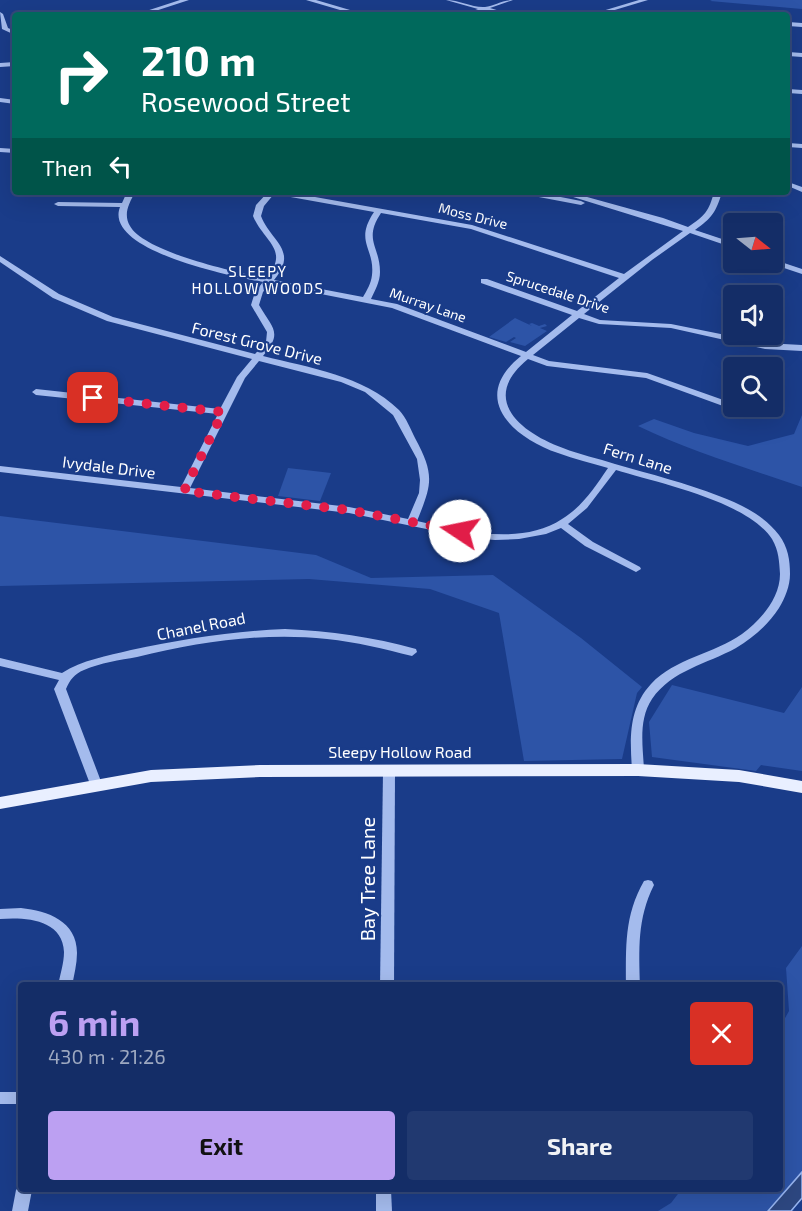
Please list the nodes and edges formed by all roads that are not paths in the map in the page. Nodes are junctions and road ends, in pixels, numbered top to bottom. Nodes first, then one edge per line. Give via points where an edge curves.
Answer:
1 (186, 0) edge
2 (309, 0) edge
3 (449, 0) edge
4 (510, 0) edge
5 (645, 0) edge
6 (481, 8) junction
7 (147, 12) edge
8 (352, 12) edge
9 (472, 12) edge
10 (498, 12) edge
11 (603, 12) edge
12 (0, 14) edge
13 (12, 32) edge
14 (130, 195) edge
15 (270, 195) edge
16 (290, 195) edge
17 (538, 195) edge
18 (571, 195) edge
19 (717, 195) edge
20 (58, 204) dead end
21 (123, 205) junction
22 (606, 206) junction
23 (378, 210) junction
24 (690, 230) junction
25 (723, 242) edge
26 (0, 258) edge
27 (783, 265) edge
28 (802, 272) edge
29 (625, 277) junction
30 (268, 281) junction
31 (484, 282) dead end
32 (366, 300) junction
33 (578, 315) junction
34 (802, 348) edge
35 (528, 356) junction
36 (256, 358) junction
37 (36, 392) dead end
38 (723, 403) edge
39 (223, 412) junction
40 (614, 466) junction
41 (0, 469) edge
42 (184, 491) junction
43 (412, 522) junction
44 (562, 524) junction
45 (636, 569) dead end
46 (412, 652) dead end
47 (0, 662) edge
48 (65, 678) junction
49 (638, 770) junction
50 (388, 772) junction
51 (96, 784) junction
52 (802, 787) edge
53 (0, 803) edge
54 (648, 885) dead end
55 (0, 914) edge
56 (66, 982) edge
57 (387, 982) edge
58 (633, 982) edge
59 (0, 1098) edge
60 (18, 1098) edge
61 (24, 1192) edge
62 (384, 1192) edge
63 (20, 1211) edge
64 (384, 1211) edge

1 - 7 street
2 - 8 street
3 - 6 street
4 - 6 street
5 - 11 street
6 - 9 street
6 - 10 street
12 - 13 street via 5,29
14 - 21 street
15 - 30 street via 257,216 280,254 280,264
16 - 23 street, Moss Drive
17 - 22 street
18 - 22 street
19 - 24 street, Fern Lane via 713,210
20 - 21 street
21 - 30 street, Murray Lane via 125,225 151,247 197,264
22 - 24 street
23 - 29 street, Moss Drive via 482,229
23 - 32 street via 367,233 378,276
24 - 25 street
24 - 29 street, Fern Lane
26 - 36 street, Forest Grove Drive via 40,287 87,310 132,326
27 - 28 street
29 - 33 street, Fern Lane
30 - 32 street, Murray Lane
30 - 36 street via 257,294 255,305 272,337
31 - 33 street, Sprucedale Drive
32 - 35 street, Murray Lane via 394,306
33 - 34 street, Sprucedale Drive via 606,323 671,326 760,345
33 - 35 street, Fern Lane
35 - 38 street, Murray Lane via 555,364 647,376
35 - 40 street, Fern Lane via 512,369 502,386 502,401 509,418 548,446
36 - 39 street
36 - 43 street, Forest Grove Drive via 356,385 379,397 397,413 425,469 424,492
37 - 39 street
39 - 42 street
40 - 44 street, Ivydale Drive via 580,512
40 - 49 street, Fern Lane via 715,496 743,509 773,534 785,563 778,600 755,630 674,672 646,698 637,722
41 - 42 street, Ivydale Drive
42 - 43 street, Ivydale Drive via 348,510
43 - 44 street, Ivydale Drive via 502,537 531,534
44 - 45 street via 589,544
46 - 48 street, Chanel Road via 331,634 256,632 88,665
47 - 48 street
48 - 51 street via 61,694
49 - 50 main road, Sleepy Hollow Road
49 - 52 main road, Sleepy Hollow Road via 728,775
50 - 51 main road, Sleepy Hollow Road via 204,773
50 - 57 street, Bay Tree Lane
51 - 53 main road, Sleepy Hollow Road
54 - 58 street via 634,919
55 - 56 street via 31,913 62,929 70,948
59 - 60 street
61 - 63 street
62 - 64 street

